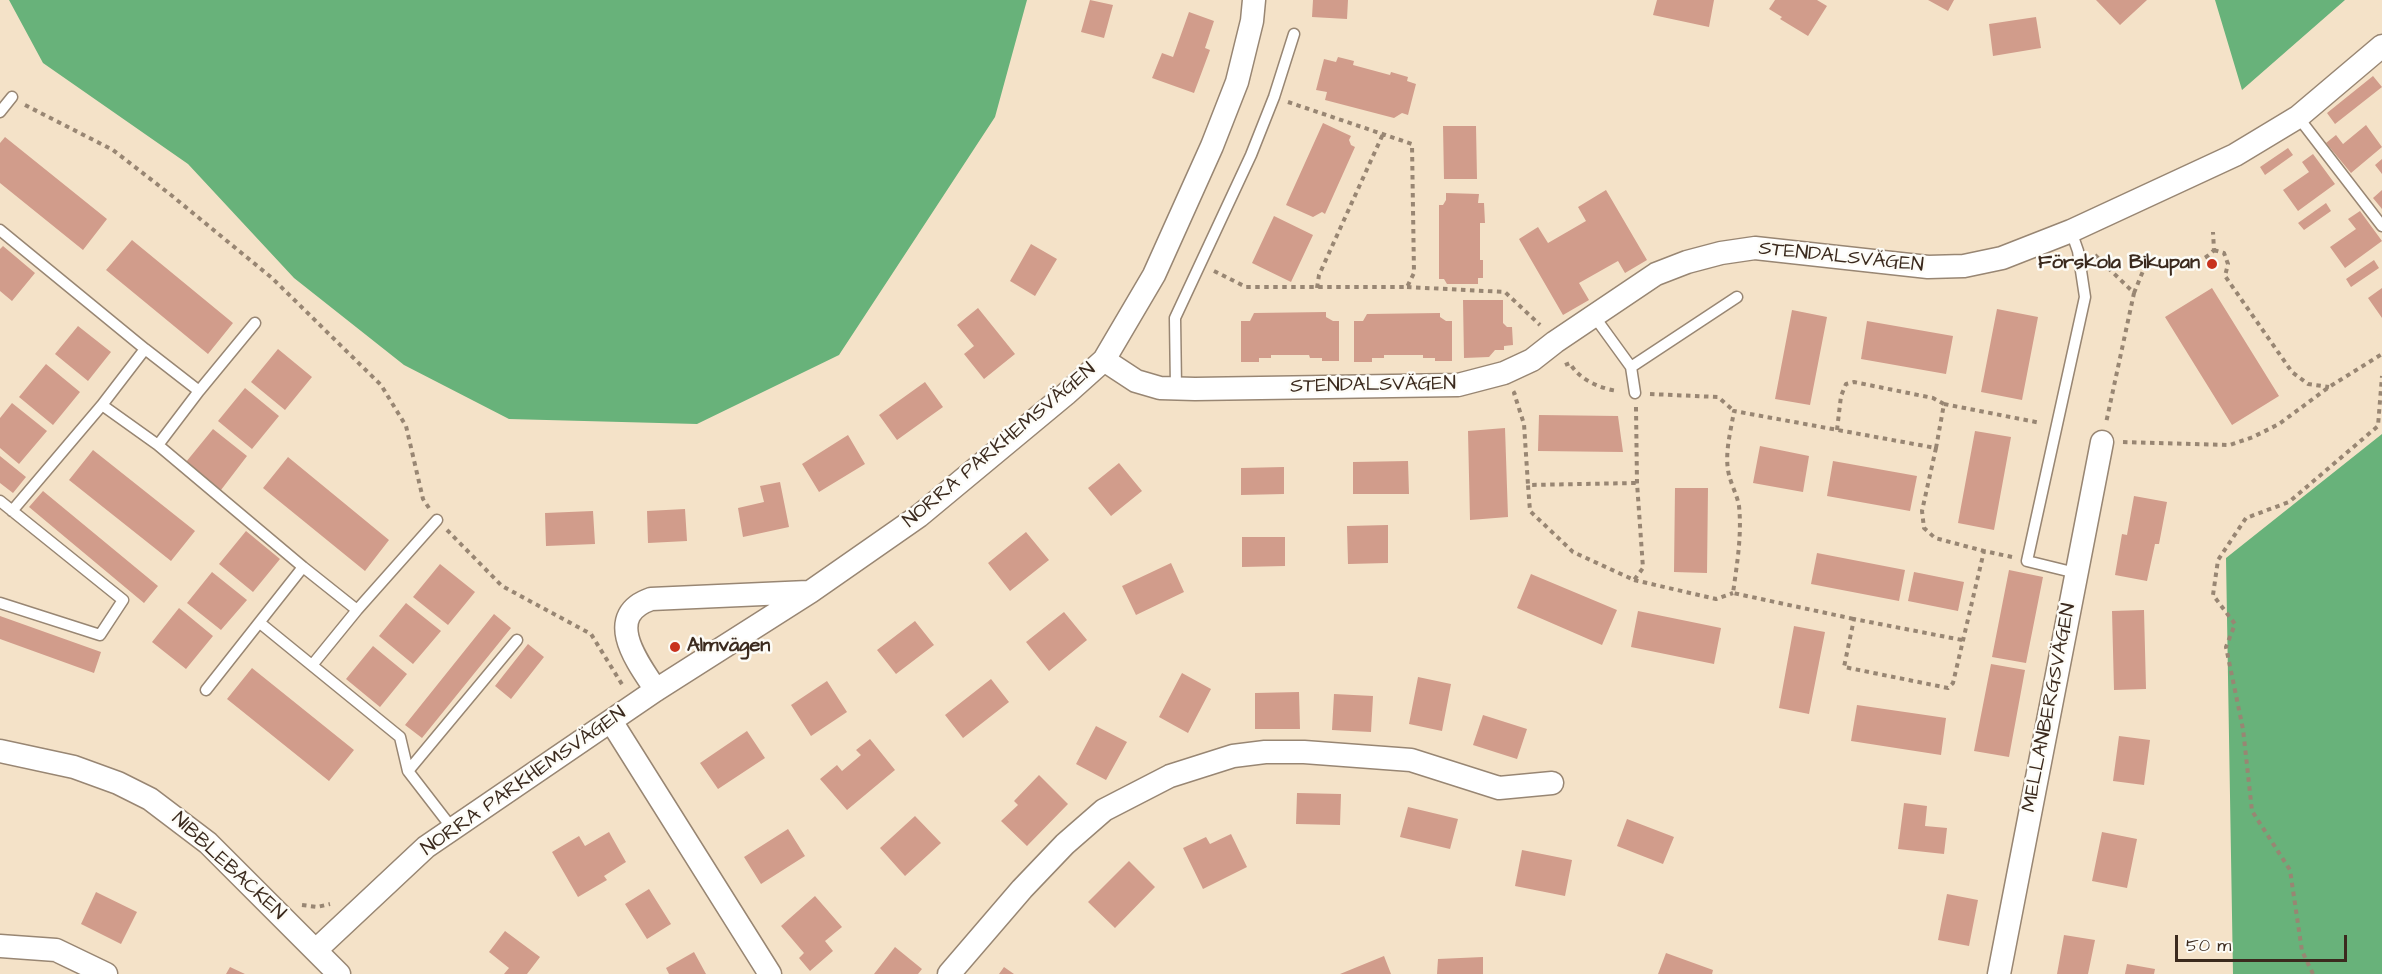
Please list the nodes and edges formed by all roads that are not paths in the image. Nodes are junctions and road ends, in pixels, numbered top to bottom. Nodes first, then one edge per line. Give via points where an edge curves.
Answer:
1 (1254, 0) edge
2 (1294, 34) dead end
3 (2382, 46) edge
4 (12, 98) road end
5 (0, 112) edge
6 (2298, 117) junction
7 (2382, 226) edge
8 (0, 230) edge
9 (2071, 231) junction
10 (1737, 297) dead end
11 (1594, 316) junction
12 (255, 322) dead end
13 (145, 349) junction
14 (1104, 360) junction
15 (1631, 367) junction
16 (1176, 388) junction
17 (199, 391) junction
18 (1635, 393) road end
19 (102, 405) junction
20 (2102, 442) road end
21 (158, 445) junction
22 (0, 501) edge
23 (12, 511) junction
24 (437, 520) road end
25 (303, 567) junction
26 (2076, 573) junction
27 (810, 592) junction
28 (0, 603) edge
29 (357, 610) junction
30 (260, 623) junction
31 (517, 640) dead end
32 (313, 664) junction
33 (206, 690) dead end
34 (656, 690) junction
35 (611, 721) junction
36 (0, 751) edge
37 (408, 771) junction
38 (1552, 783) dead end
39 (452, 828) junction
40 (0, 946) edge
41 (316, 950) junction
42 (106, 974) edge
43 (339, 974) edge
44 (770, 974) edge
45 (949, 974) edge
46 (1998, 974) edge

1 - 14 street, NORRA PARKHEMSVÄGEN via 1237,81 1212,146 1154,275
2 - 16 lane via 1251,155 1175,318
3 - 6 street, STENDALSVÄGEN
4 - 5 lane
6 - 7 lane
6 - 9 street, STENDALSVÄGEN via 2235,155
8 - 13 lane
9 - 11 street, STENDALSVÄGEN via 2002,258 1964,266 1928,267 1755,248 1721,253 1656,274
9 - 26 lane via 2085,297 2027,561
10 - 15 lane
11 - 15 lane
11 - 16 street, STENDALSVÄGEN via 1532,360 1504,373 1458,385
12 - 17 lane
13 - 17 lane
13 - 19 lane
14 - 16 street, STENDALSVÄGEN via 1136,381
14 - 27 street, NORRA PARKHEMSVÄGEN via 927,509
15 - 18 lane
17 - 21 lane
19 - 21 lane
19 - 23 lane
20 - 26 street, MELLANBERGSVÄGEN
21 - 25 lane
22 - 23 lane
23 - 28 lane via 123,600 99,635
24 - 29 lane
25 - 29 lane
25 - 30 lane
26 - 46 street, MELLANBERGSVÄGEN
27 - 34 street, NORRA PARKHEMSVÄGEN
27 - 34 street via 651,599 638,603 626,623 626,638
29 - 32 lane
30 - 32 lane
30 - 33 lane
31 - 37 lane
32 - 37 lane via 400,737
34 - 35 street, NORRA PARKHEMSVÄGEN
35 - 39 street, NORRA PARKHEMSVÄGEN
35 - 44 street
36 - 41 street, NIBBLEBACKEN via 74,767 150,799 208,843
37 - 39 lane
38 - 45 street via 1499,788 1411,760 1304,752 1233,756 1181,772 1096,816 1022,889
39 - 41 street, NORRA PARKHEMSVÄGEN via 426,847
40 - 42 street via 56,950
41 - 43 street, NIBBLEBACKEN

